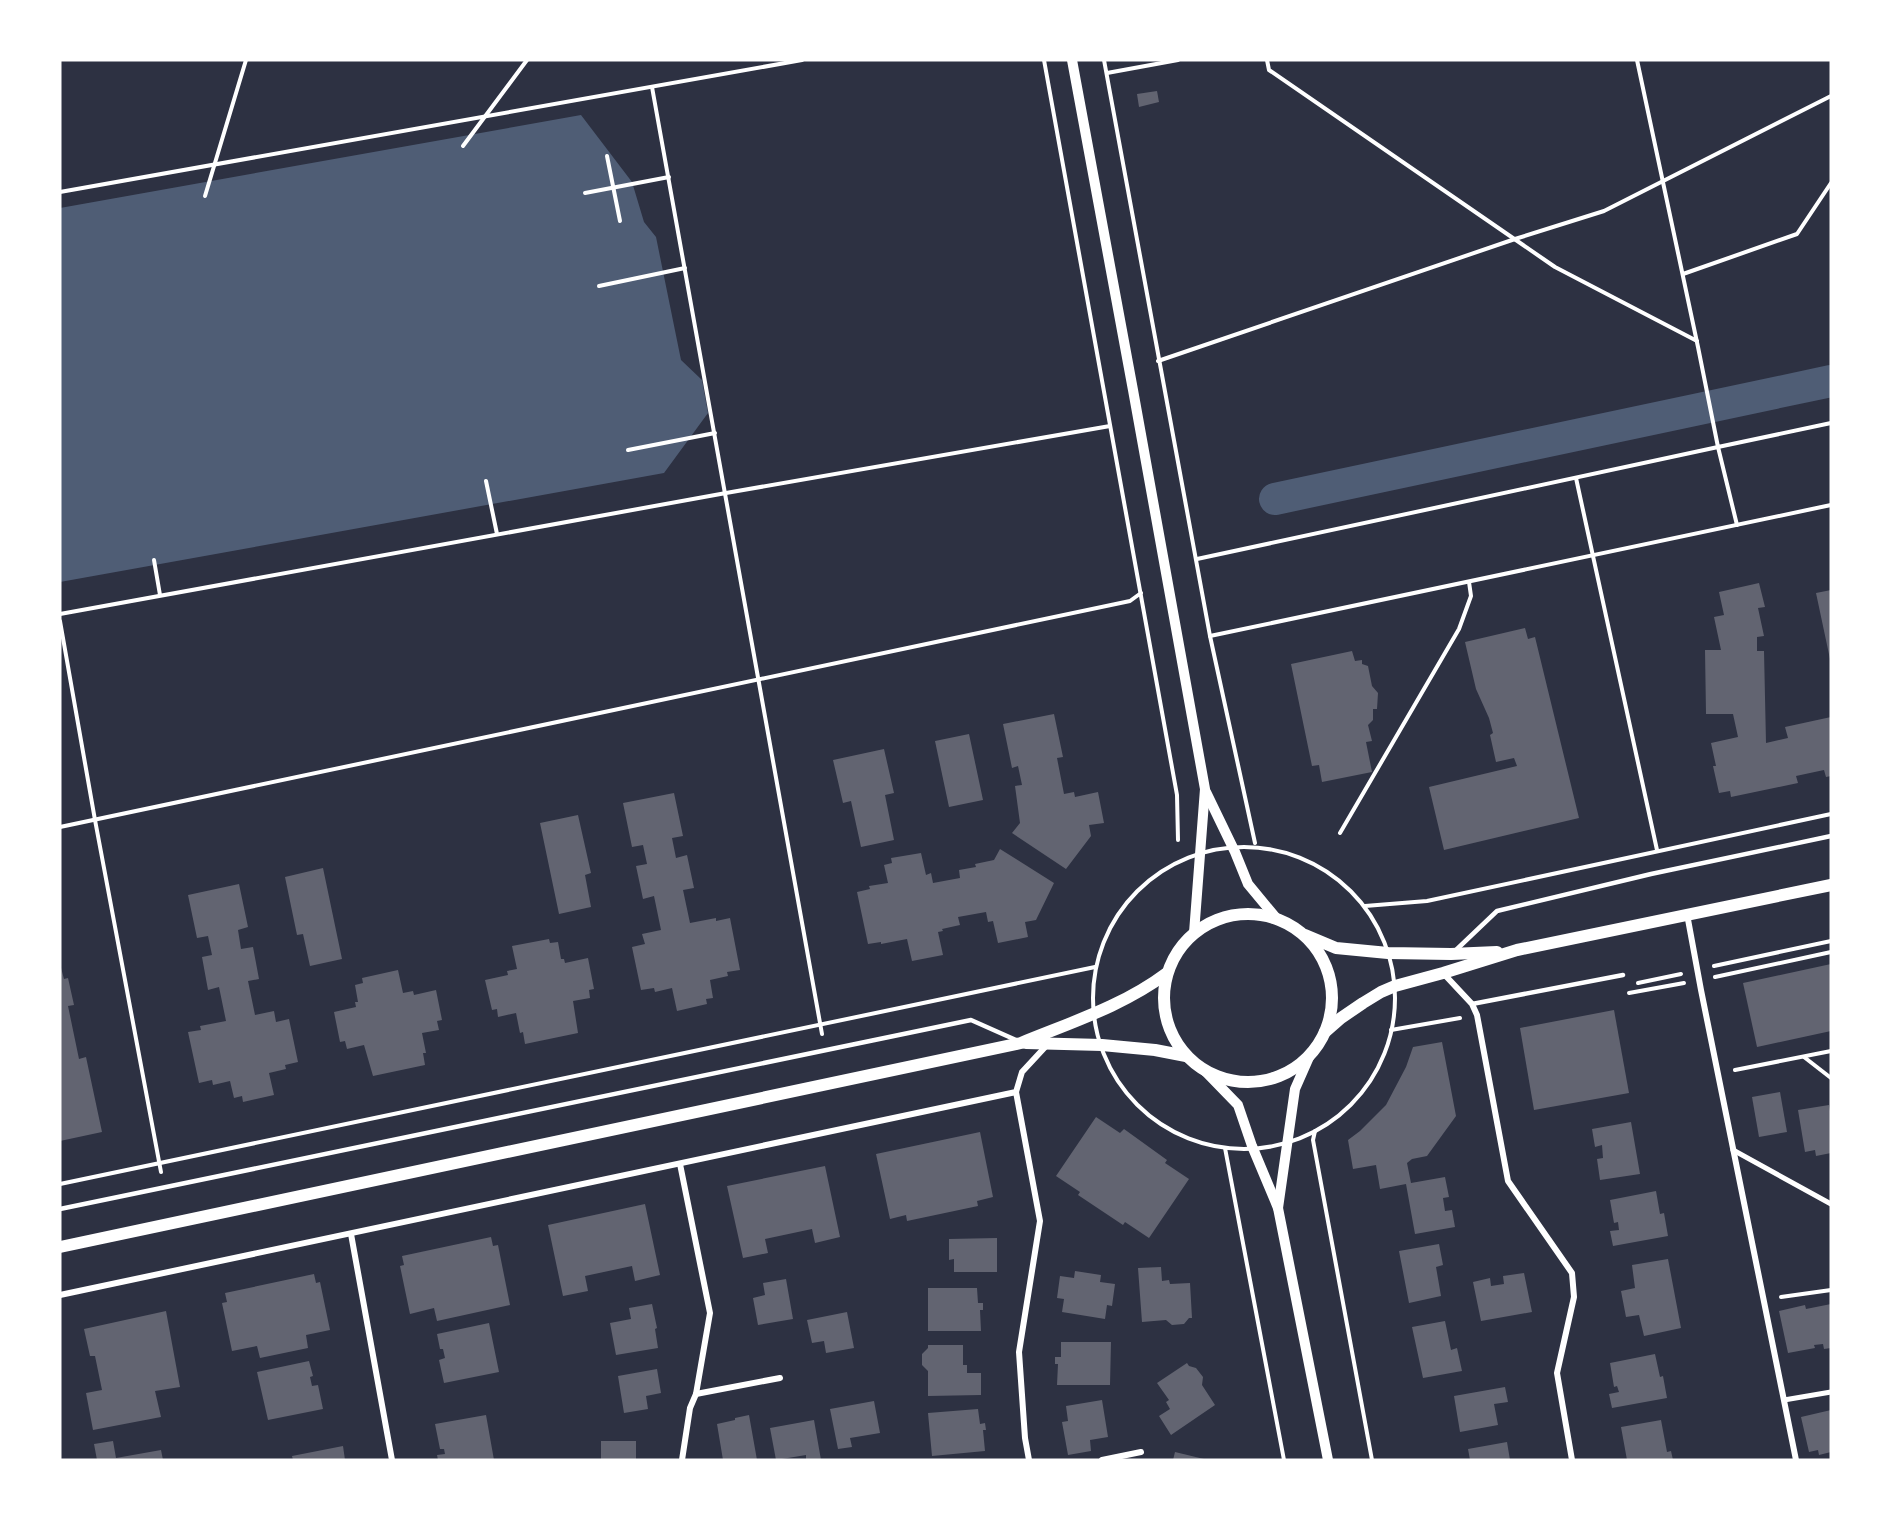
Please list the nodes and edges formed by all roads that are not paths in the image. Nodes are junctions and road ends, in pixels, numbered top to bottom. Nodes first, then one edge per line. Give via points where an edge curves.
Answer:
1 (1071, 60) edge
2 (1205, 789) junction
3 (1831, 836) edge
4 (1831, 885) edge
5 (1687, 914) junction
6 (1277, 919) junction
7 (1194, 933) junction
8 (1302, 933) junction
9 (1517, 950) junction
10 (1451, 954) junction
11 (1167, 974) junction
12 (1443, 974) junction
13 (1623, 975) road end
14 (1472, 1004) junction
15 (1325, 1032) junction
16 (1021, 1043) junction
17 (1047, 1044) junction
18 (1310, 1055) junction
19 (1186, 1056) junction
20 (1205, 1071) junction
21 (1016, 1092) junction
22 (1733, 1150) junction
23 (680, 1164) junction
24 (1831, 1204) edge
25 (1278, 1208) junction
26 (60, 1209) edge
27 (351, 1234) junction
28 (60, 1247) edge
29 (60, 1295) edge
30 (780, 1378) dead end
31 (1831, 1392) edge
32 (696, 1394) junction
33 (1784, 1400) junction
34 (1141, 1452) dead end
35 (392, 1460) edge
36 (682, 1460) edge
37 (1029, 1460) edge
38 (1102, 1460) edge
39 (1328, 1460) edge
40 (1572, 1460) edge
41 (1796, 1460) edge

1 - 2 street
2 - 6 street via 1248,885
2 - 7 street
3 - 10 lane via 1497,910
4 - 5 main road
5 - 9 main road
5 - 22 street
6 - 7 main road via 1234,914
6 - 8 main road
7 - 11 main road via 1177,951
8 - 10 main road via 1336,948
8 - 15 main road via 1320,954 1330,979 1332,1006
9 - 10 main road
9 - 12 main road
11 - 16 main road via 1115,1005
11 - 19 main road via 1163,1002 1170,1031
12 - 14 street
12 - 15 main road via 1381,992
13 - 14 lane
14 - 40 street via 1508,1181 1572,1273 1574,1298 1557,1373
15 - 18 main road
16 - 17 main road
16 - 26 lane via 971,1020
16 - 28 main road
17 - 19 main road via 1102,1045
17 - 21 street via 1022,1072
18 - 20 main road via 1288,1072 1261,1081 1232,1081
18 - 25 street via 1295,1089
19 - 20 main road
20 - 25 street via 1238,1105
21 - 23 street
21 - 37 street via 1040,1221 1019,1352
22 - 24 street
22 - 33 street
23 - 27 street
23 - 32 street via 710,1313
25 - 39 street
27 - 29 street
27 - 35 street
30 - 32 street
31 - 33 street
32 - 36 street
33 - 41 street
34 - 38 street

